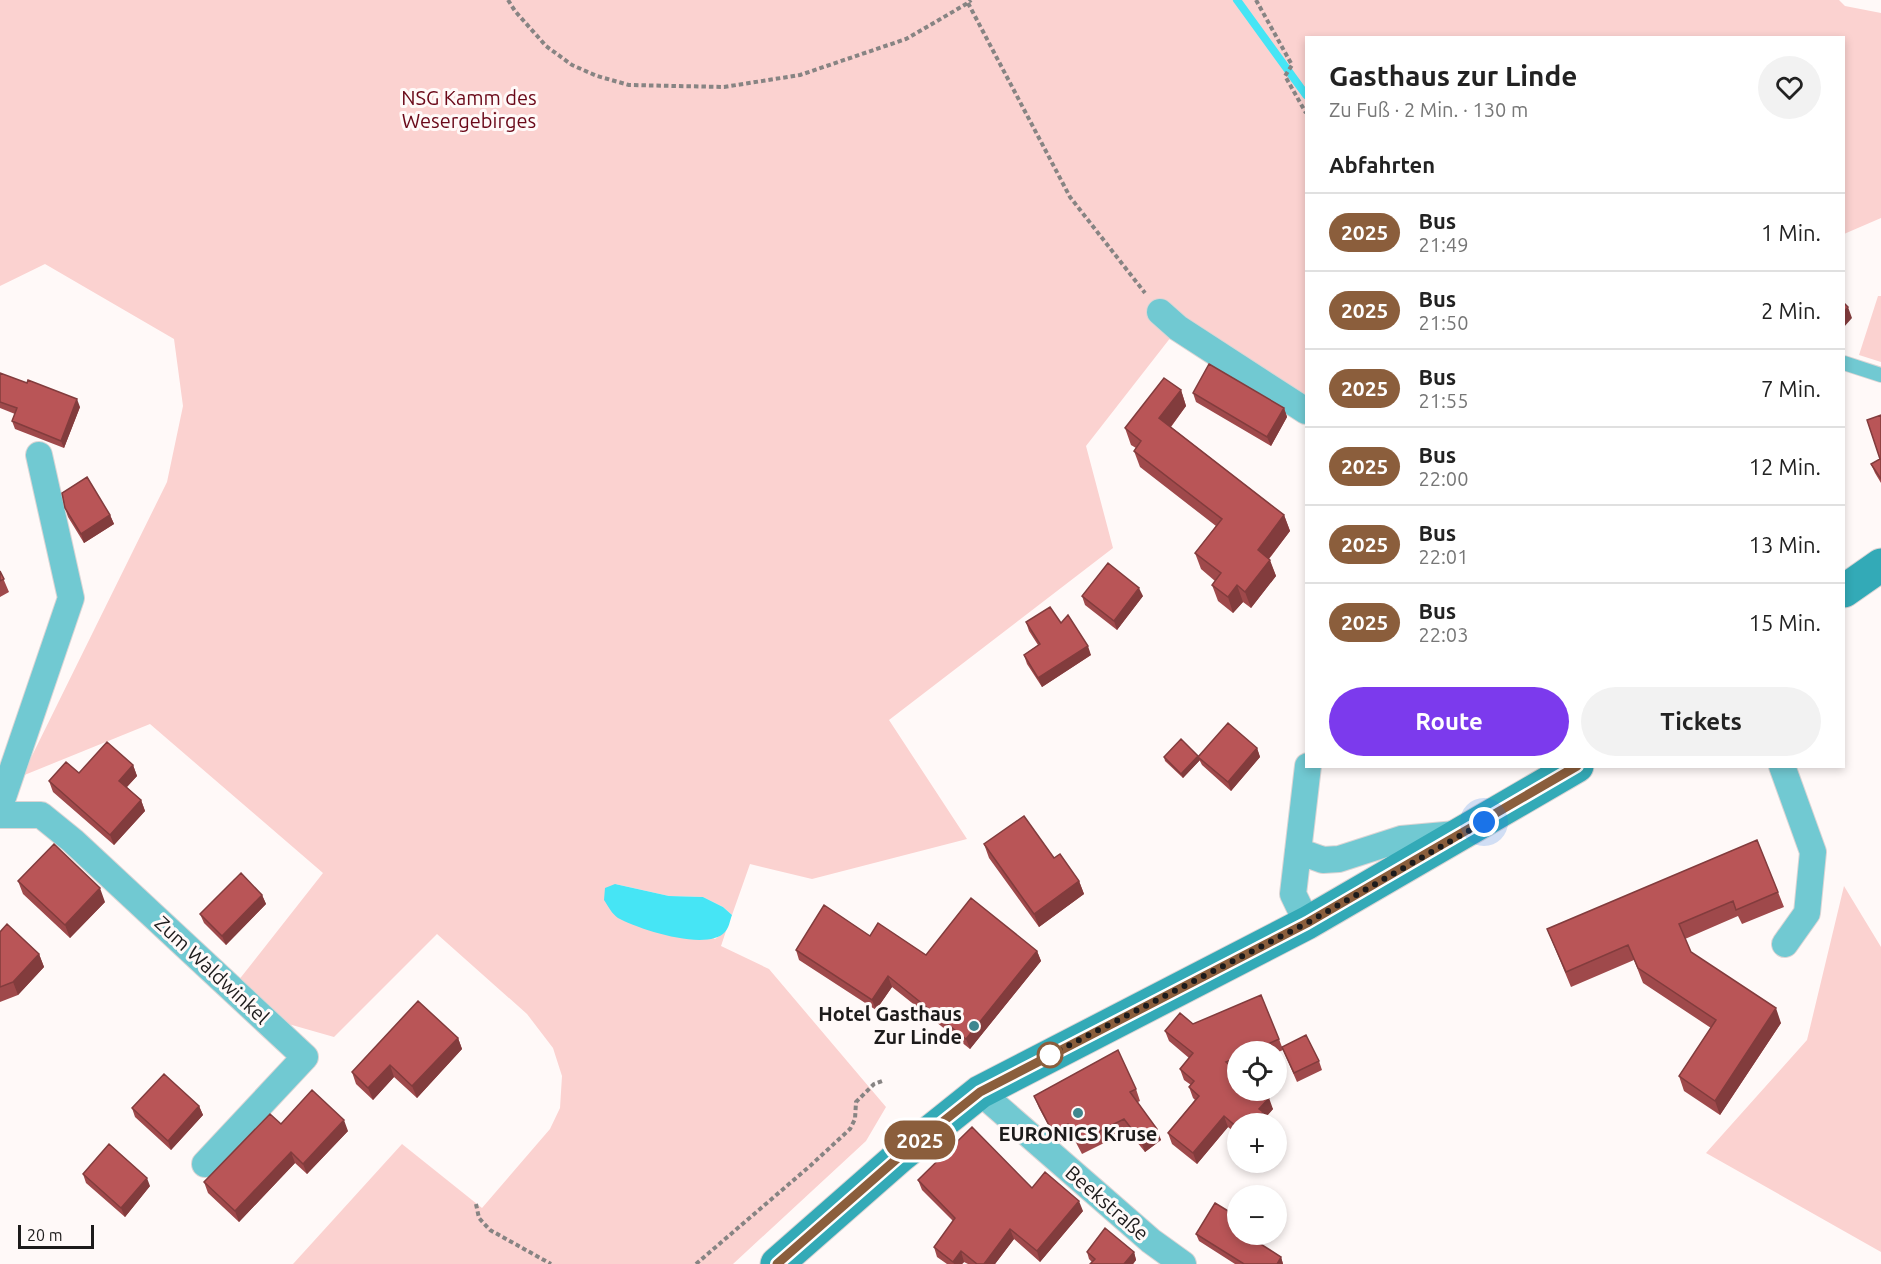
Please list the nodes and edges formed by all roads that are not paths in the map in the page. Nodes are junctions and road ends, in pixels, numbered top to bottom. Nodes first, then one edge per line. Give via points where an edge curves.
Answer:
1 (1160, 312) road end
2 (1845, 363) edge
3 (1881, 375) edge
4 (1305, 410) edge
5 (39, 455) dead end
6 (1881, 566) edge
7 (1845, 590) edge
8 (1308, 768) edge
9 (1574, 768) edge
10 (1783, 768) edge
11 (0, 806) edge
12 (0, 815) edge
13 (1465, 833) junction
14 (1298, 851) junction
15 (1307, 923) junction
16 (1785, 944) dead end
17 (980, 1092) junction
18 (205, 1164) dead end
19 (777, 1264) edge
20 (1183, 1264) edge

1 - 4 street via 1178,328
2 - 3 lane
5 - 11 street via 70,598
6 - 7 main road
8 - 14 street
9 - 13 main road
10 - 16 street via 1813,852 1807,913
12 - 18 street, Zum Waldwinkel via 41,815 305,1057
13 - 14 street via 1401,839 1339,859 1323,860
13 - 15 main road
14 - 15 street via 1293,894
15 - 17 main road
17 - 19 main road
17 - 20 street, Beekstraße via 1151,1242

